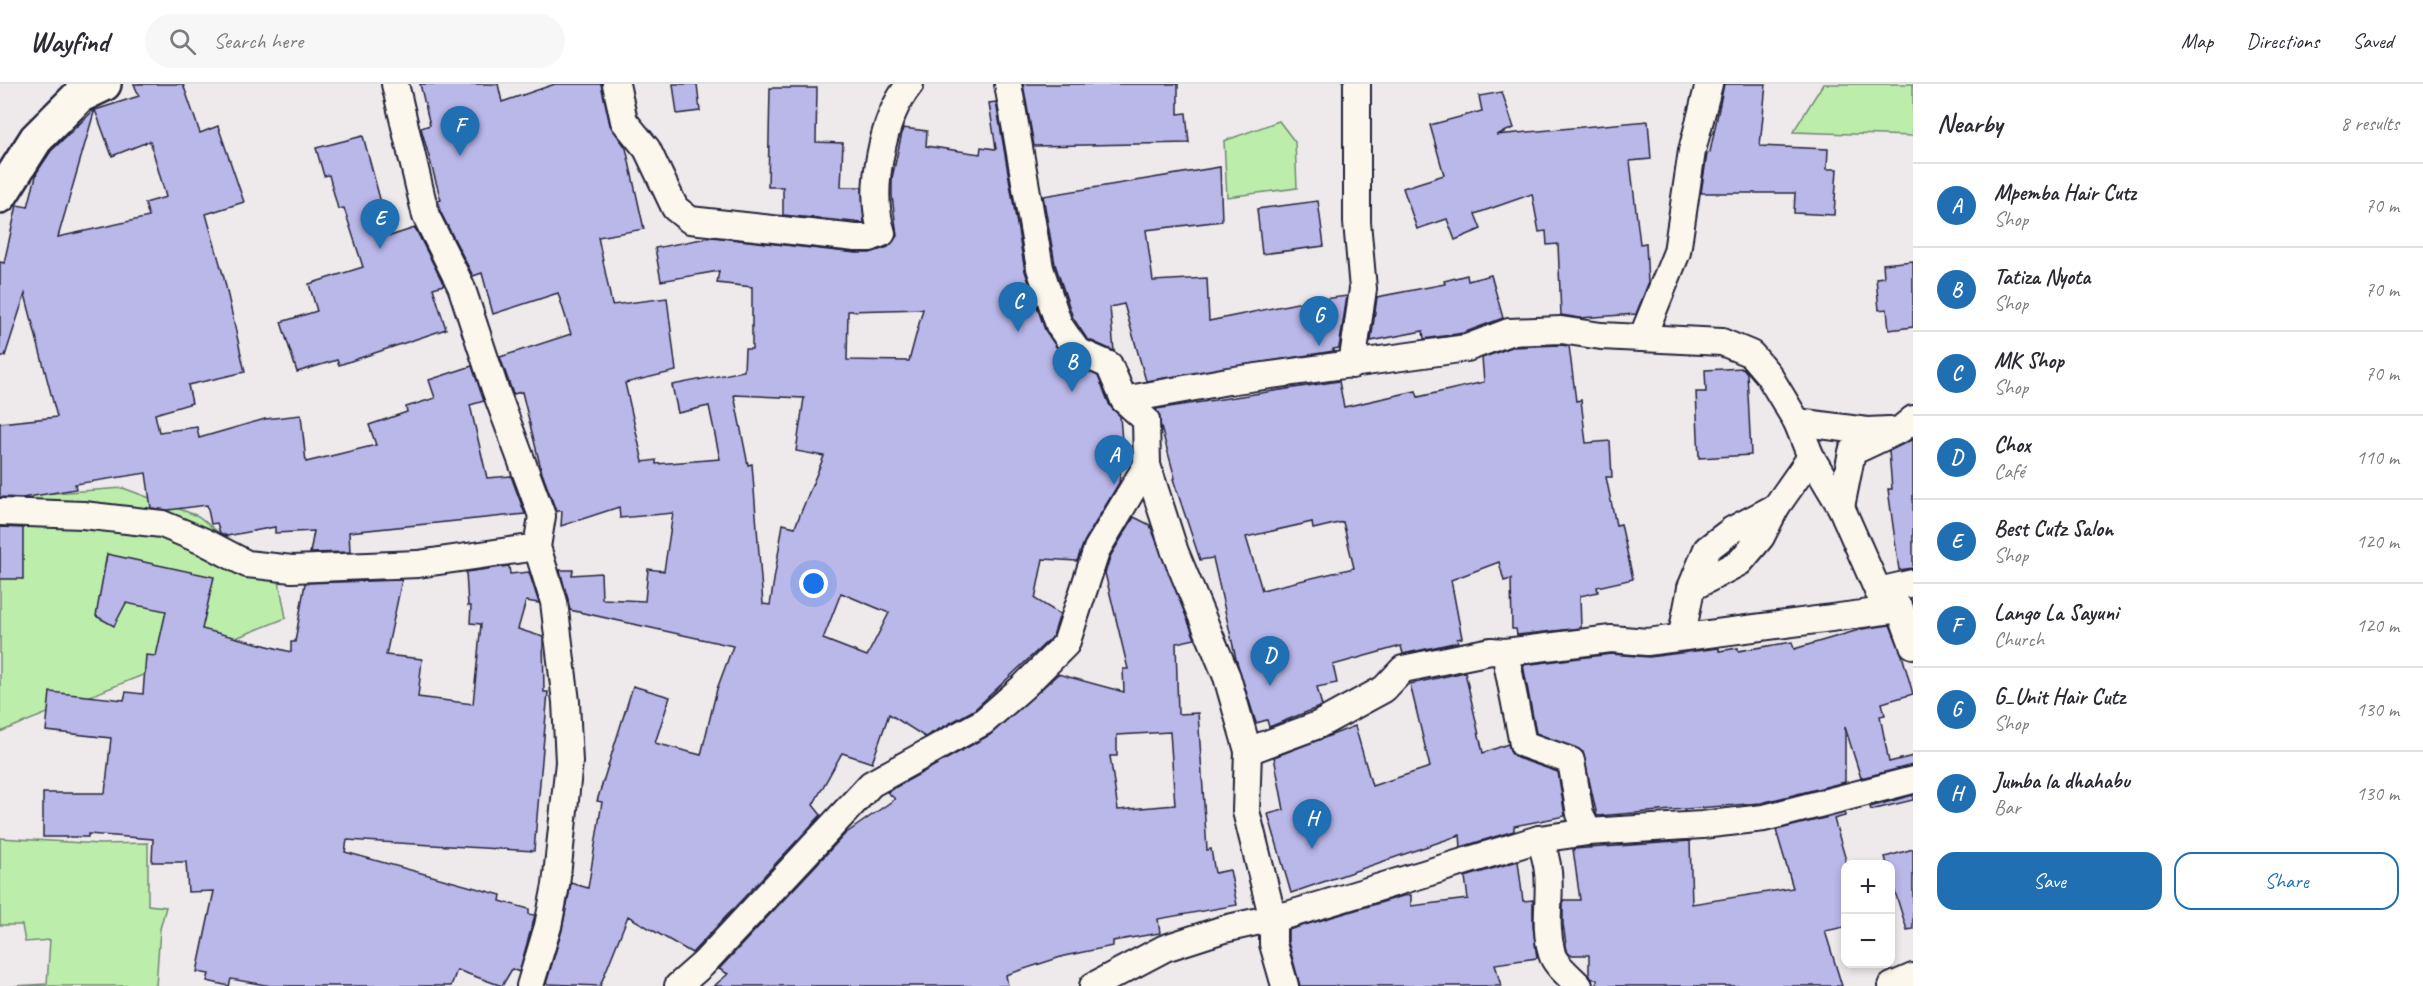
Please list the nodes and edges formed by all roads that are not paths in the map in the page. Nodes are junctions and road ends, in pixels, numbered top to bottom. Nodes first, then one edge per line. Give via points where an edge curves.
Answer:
1 (104, 84) edge
2 (395, 84) edge
3 (616, 84) edge
4 (910, 84) edge
5 (1008, 84) edge
6 (1357, 84) edge
7 (1709, 84) edge
8 (0, 195) edge
9 (1642, 338) junction
10 (1352, 365) junction
11 (1124, 400) junction
12 (1797, 423) junction
13 (1907, 424) edge
14 (1811, 457) junction
15 (1148, 465) junction
16 (1840, 507) junction
17 (0, 512) edge
18 (537, 547) junction
19 (1913, 583) edge
20 (1878, 591) junction
21 (1900, 609) junction
22 (1682, 636) junction
23 (1913, 645) edge
24 (1505, 652) junction
25 (1248, 751) junction
26 (1913, 780) edge
27 (1588, 832) junction
28 (1539, 839) junction
29 (1273, 919) junction
30 (1913, 977) edge
31 (530, 986) edge
32 (678, 986) edge
33 (1093, 986) edge
34 (1285, 986) edge
35 (1580, 986) edge
36 (1892, 986) edge

1 - 8 street via 79,96 36,139
2 - 18 street via 426,216 461,286 542,516
3 - 4 street via 624,121 646,149 675,208 690,220 856,238 882,233 877,218 879,158 898,99
5 - 11 street via 1040,268 1059,325 1077,351 1109,365
6 - 10 street via 1357,222 1363,289
7 - 9 street via 1692,151 1677,252
9 - 10 street via 1562,330 1509,332 1467,348
9 - 12 street via 1722,342 1751,354 1768,374
10 - 11 street
11 - 15 street via 1146,420
12 - 13 street via 1867,431
12 - 14 street
13 - 16 street via 1852,452
14 - 16 street
14 - 22 street via 1776,507 1761,537 1740,562 1691,588
15 - 25 street via 1175,552 1227,677
15 - 32 street via 1097,549 1066,644 983,722 871,784
16 - 20 street
17 - 18 street via 83,515 162,524 247,564 292,569 418,564
18 - 31 street via 554,602 569,762 548,926
19 - 20 street
20 - 21 street
21 - 22 street
21 - 23 street
22 - 24 street via 1647,642 1611,639
24 - 25 street via 1491,651 1403,669 1384,689 1318,725
24 - 27 street via 1523,744 1571,761 1580,814
25 - 29 street via 1246,811
26 - 27 street via 1764,818
27 - 28 street
28 - 29 street
28 - 35 street via 1550,877 1547,914 1552,957
29 - 33 street via 1224,929 1165,948
29 - 34 street via 1273,944
30 - 36 street

